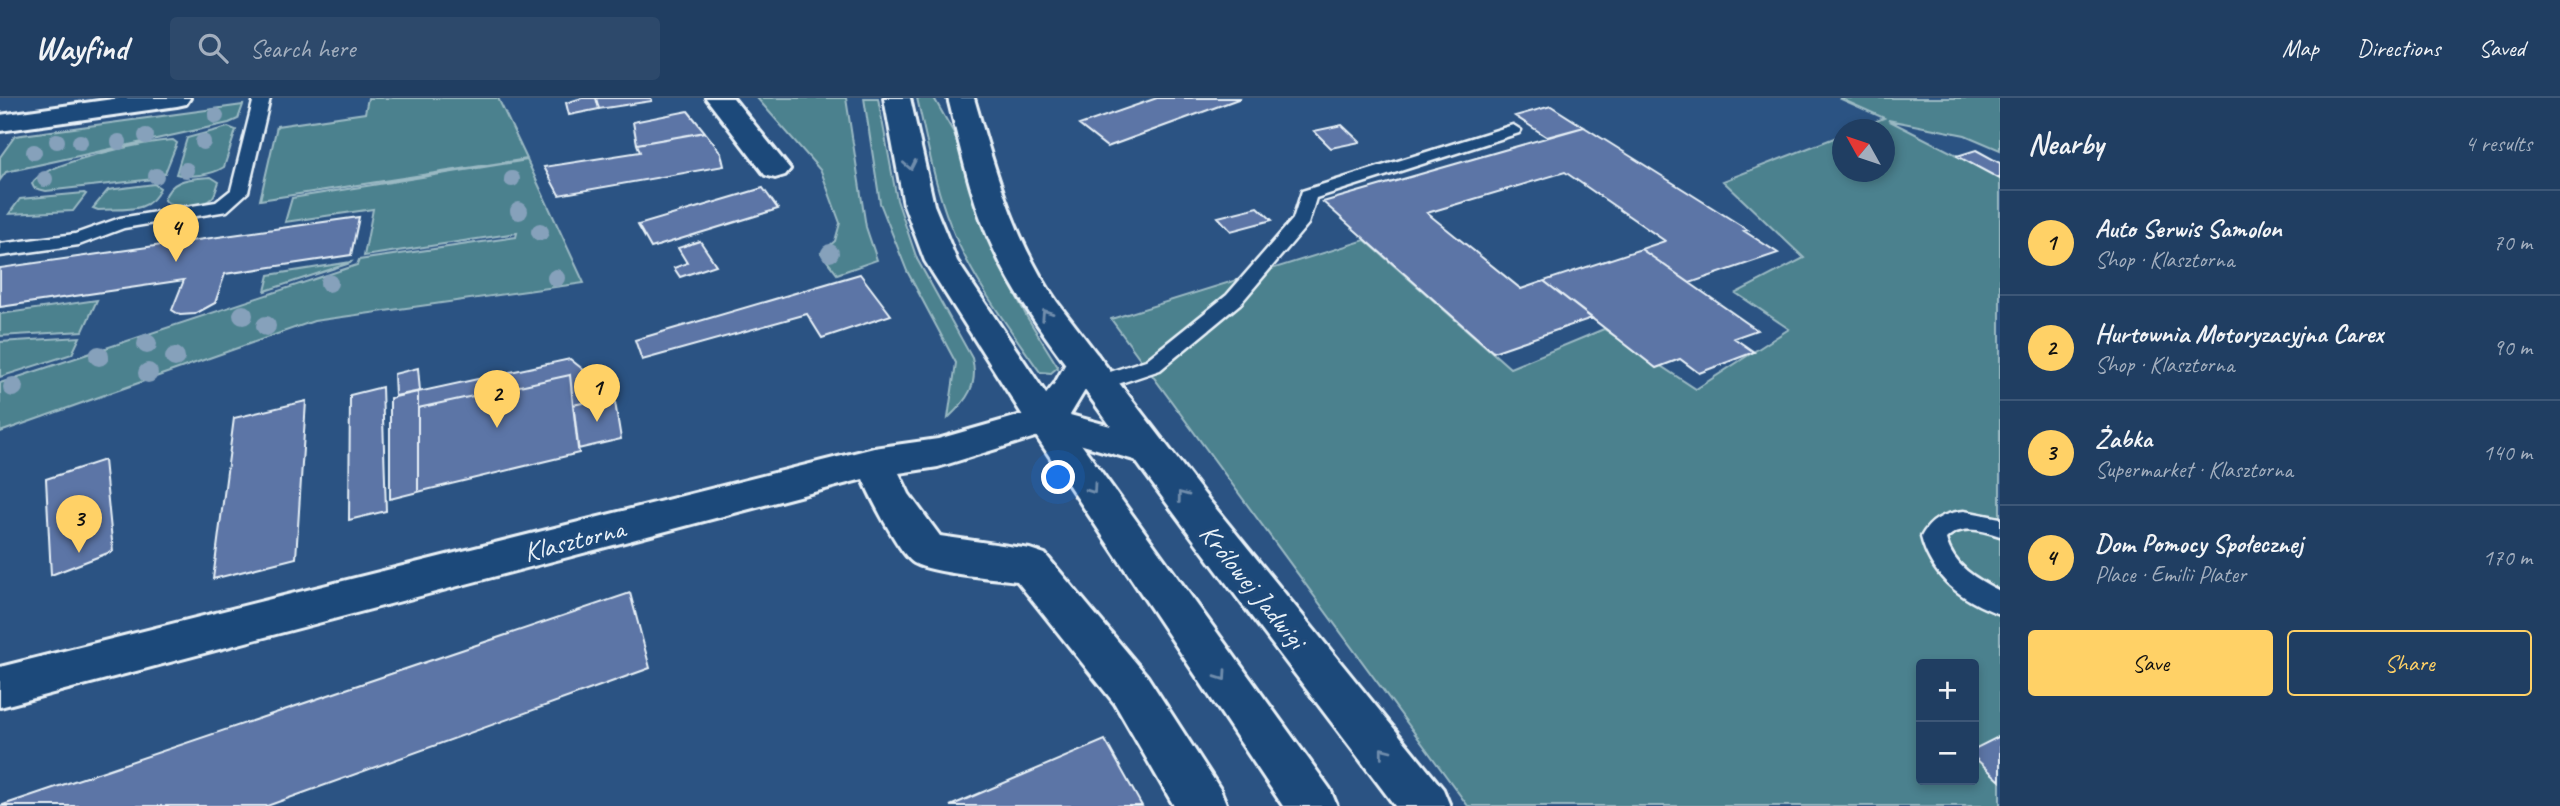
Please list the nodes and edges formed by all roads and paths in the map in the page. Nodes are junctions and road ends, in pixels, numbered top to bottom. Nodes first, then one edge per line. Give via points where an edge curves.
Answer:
1 (177, 98) edge
2 (262, 98) edge
3 (719, 98) edge
4 (897, 98) edge
5 (961, 98) edge
6 (5, 129) edge
7 (1513, 130) dead end
8 (775, 169) dead end
9 (0, 250) edge
10 (1092, 373) junction
11 (1045, 421) junction
12 (1148, 450) junction
13 (874, 462) junction
14 (2000, 527) edge
15 (2000, 603) edge
16 (0, 687) edge
17 (1202, 806) edge
18 (1312, 806) edge
19 (1425, 806) edge

1 - 6 main road
2 - 9 lane via 239,192 221,207 120,223 79,239
3 - 8 main road
4 -> 11 main road via 919,205 941,261
10 -> 5 main road, Królowej Jadwigi via 1048,318 1010,250 988,195
7 - 10 lane via 1308,195 1302,220 1234,299 1153,365
10 - 11 main road via 1069,390
10 - 12 main road, Królowej Jadwigi
11 - 12 main road
11 - 13 main road, Klasztorna via 938,453
11 -> 18 main road
19 -> 12 main road, Królowej Jadwigi
13 - 16 main road, Klasztorna
13 - 17 main road via 892,502 927,551 1030,566 1131,690
14 - 15 lane via 1967,519 1940,527 1933,537 1943,565

